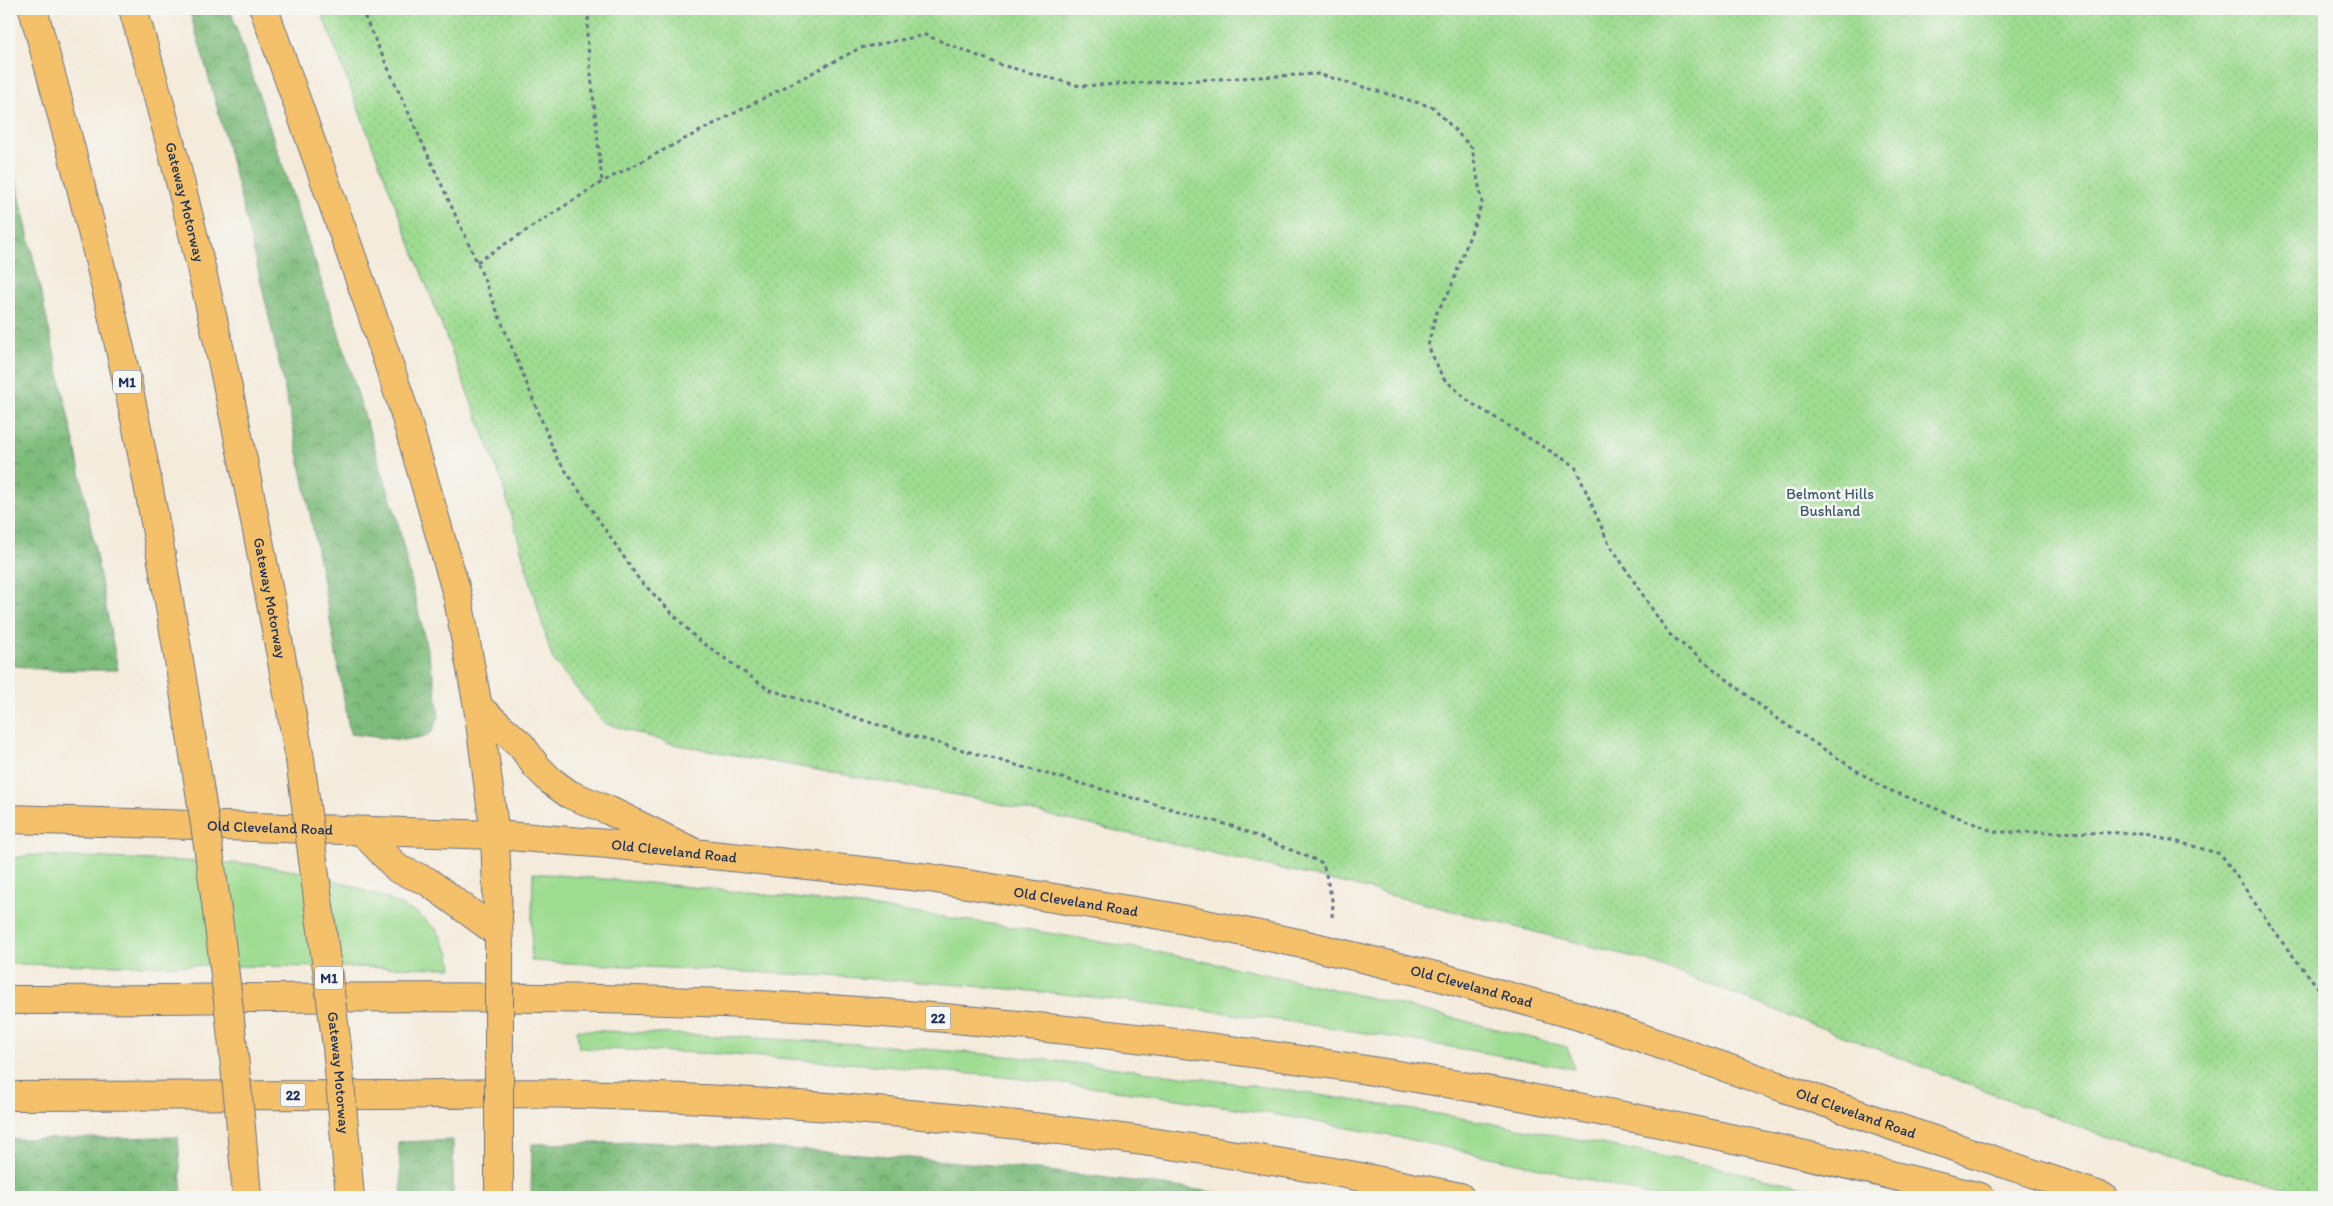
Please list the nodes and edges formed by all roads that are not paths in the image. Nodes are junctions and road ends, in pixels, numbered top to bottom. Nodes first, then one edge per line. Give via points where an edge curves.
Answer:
1 (34, 9) edge
2 (133, 9) edge
3 (264, 9) edge
4 (478, 707) junction
5 (11, 820) edge
6 (362, 831) junction
7 (495, 835) junction
8 (697, 854) junction
9 (499, 942) junction
10 (9, 1000) edge
11 (9, 1096) edge
12 (247, 1197) edge
13 (350, 1197) edge
14 (499, 1197) edge
15 (1460, 1197) edge
16 (1980, 1197) edge
17 (2103, 1197) edge

1 - 12 main road, M1, bridge via 79,179 134,413 169,599 215,884
2 - 13 main road, Gateway Motorway / M1, bridge via 211,309 246,470 300,759 336,1046
3 - 4 main road via 402,404 457,594
4 - 7 main road
4 - 8 main road via 521,745 552,782 569,794
5 - 6 main road, Old Cleveland Road
6 - 7 main road, Old Cleveland Road
6 - 9 main road via 398,869 427,881
7 - 8 main road, Old Cleveland Road
7 - 9 main road
8 - 17 main road, Old Cleveland Road via 929,878 1047,895 1329,950 1440,977 1579,1016
9 - 14 main road, bridge
10 - 16 main road, 22 via 578,998 846,1010 988,1022 1269,1055 1446,1082 1734,1138
11 - 15 main road, 22 via 577,1094 858,1108 1133,1138 1266,1159

